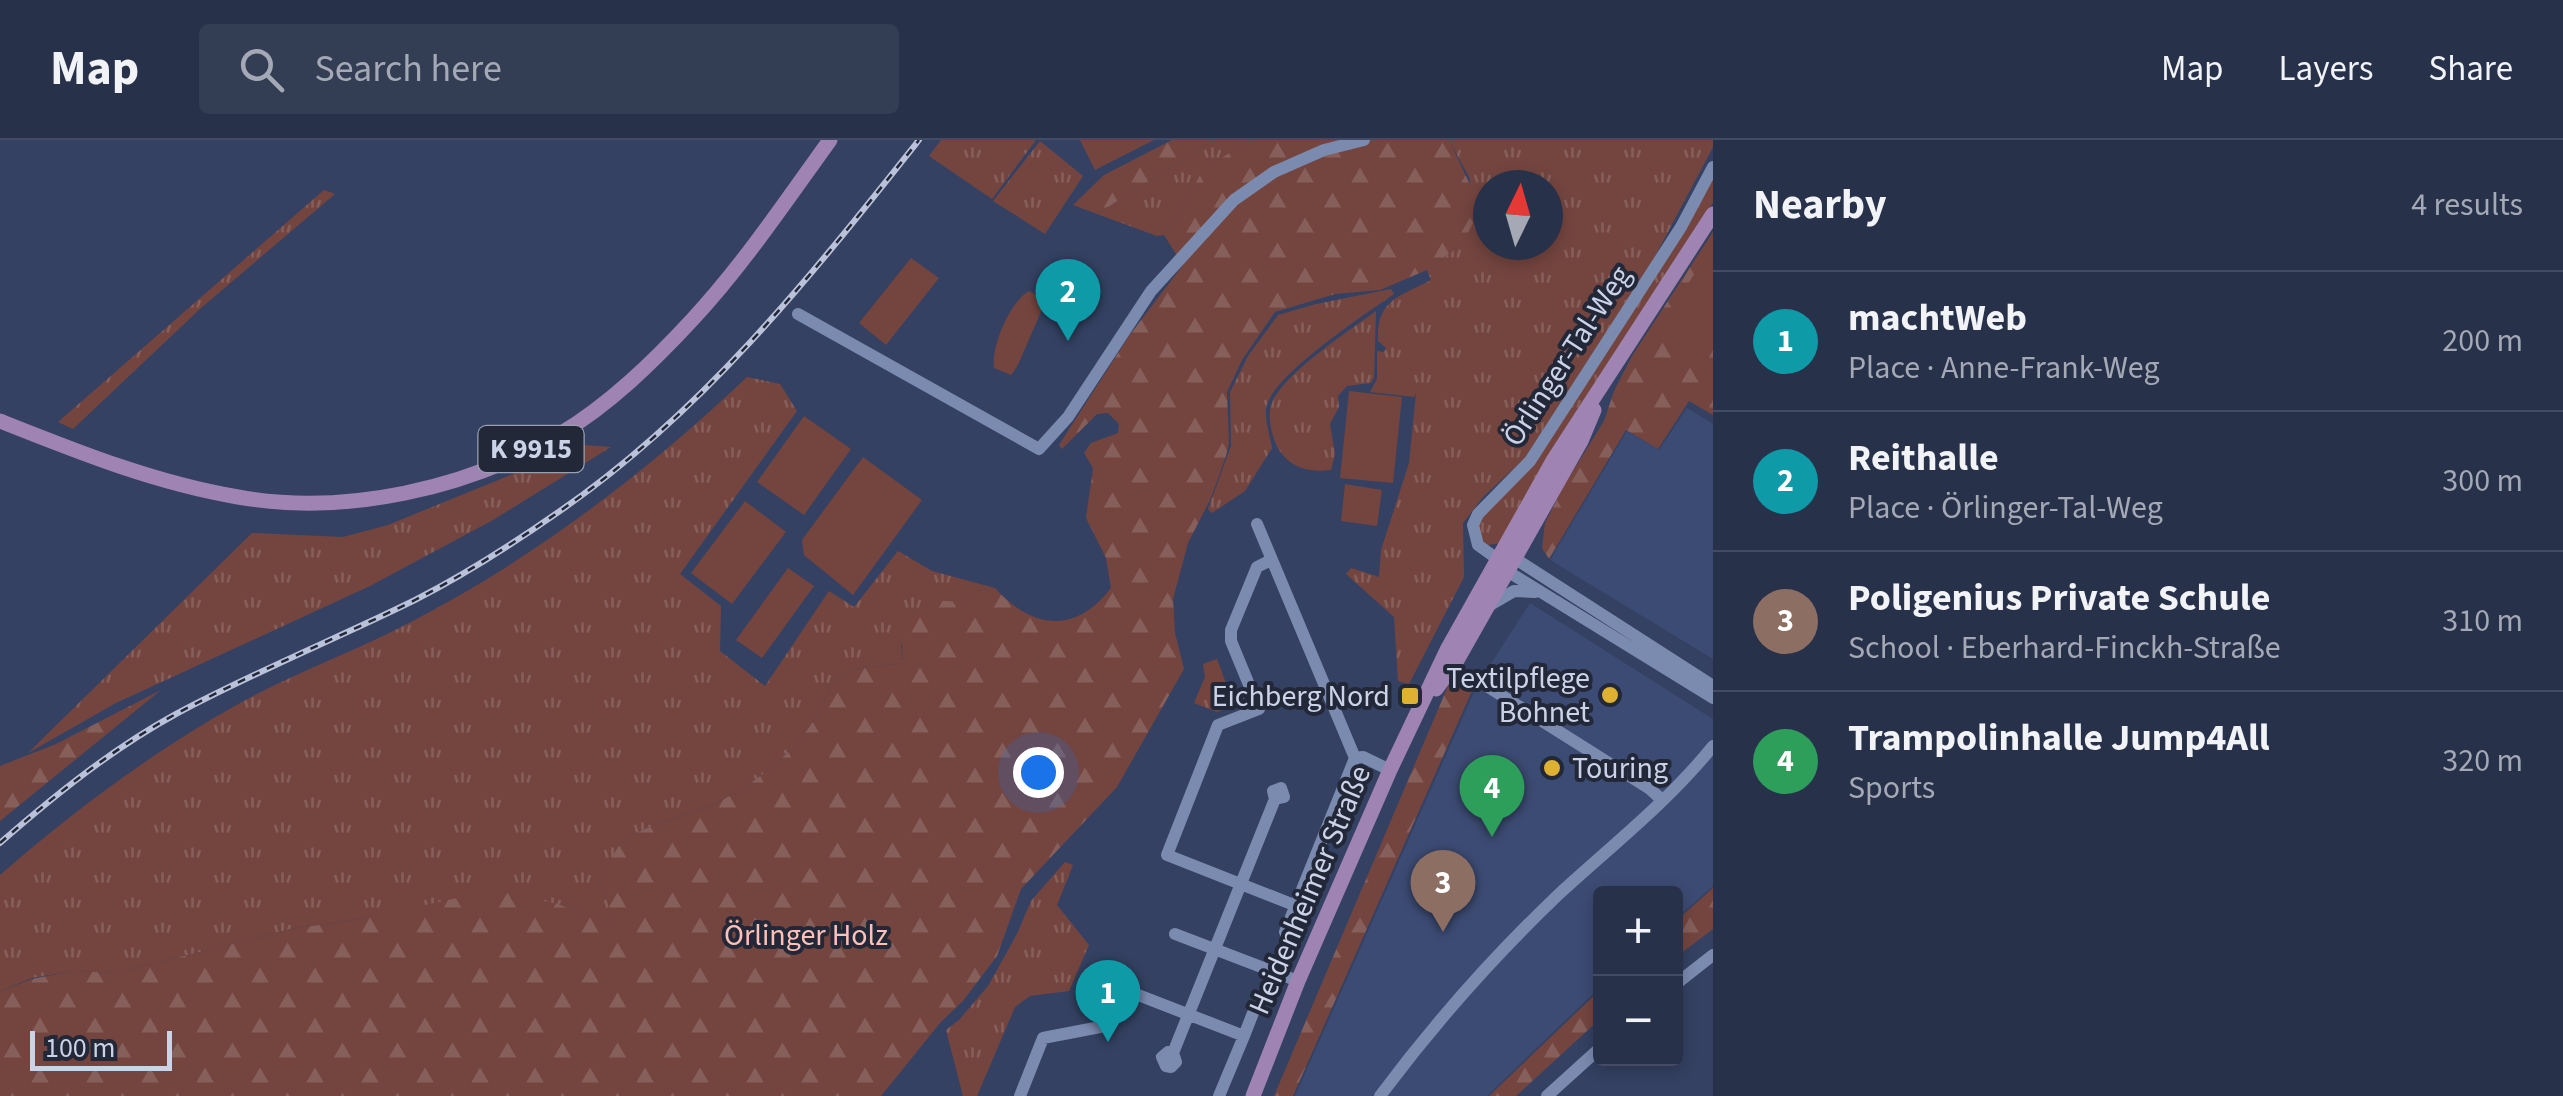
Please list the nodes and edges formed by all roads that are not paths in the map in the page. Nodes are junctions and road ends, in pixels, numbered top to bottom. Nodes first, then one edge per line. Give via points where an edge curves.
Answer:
1 (830, 140) edge
2 (1364, 140) edge
3 (1713, 167) edge
4 (1713, 214) edge
5 (798, 314) dead end
6 (1604, 388) junction
7 (0, 420) edge
8 (1257, 524) dead end
9 (1525, 540) junction
10 (1272, 560) junction
11 (1506, 563) junction
12 (1543, 577) junction
13 (1541, 593) junction
14 (1484, 610) junction
15 (1485, 685) dead end
16 (1713, 686) edge
17 (1713, 698) edge
18 (1422, 707) junction
19 (1713, 746) edge
20 (1355, 758) junction
21 (1390, 770) junction
22 (1275, 800) dead end
23 (1662, 800) junction
24 (1240, 884) junction
25 (1294, 905) junction
26 (1285, 932) dead end
27 (1175, 934) dead end
28 (1214, 948) junction
29 (1713, 955) edge
30 (1683, 979) edge
31 (1298, 981) junction
32 (1253, 1013) dead end
33 (1194, 1017) junction
34 (1244, 1036) junction
35 (1173, 1053) dead end
36 (1593, 1054) edge
37 (1020, 1095) edge
38 (1219, 1096) edge
39 (1253, 1096) edge
40 (1380, 1096) edge
41 (1547, 1096) edge

1 - 7 main road, K 9915 via 722,285 632,379 561,434 422,489 339,501 242,498 109,464
2 - 5 street via 1274,172 1234,200 1151,291 1040,448
3 - 11 street, Örlinger-Tal-Weg via 1530,461 1478,514 1474,536 1484,552
4 - 6 main road, Heidenheimer Straße
6 - 9 main road, Heidenheimer Straße
6 - 11 main road, Heidenheimer Straße via 1560,450
8 - 10 street
9 - 11 main road, Heidenheimer Straße
9 - 12 street via 1527,559
10 - 20 street
10 - 24 street via 1256,567 1231,630 1259,709 1218,725 1167,855
11 - 12 street
11 - 13 street
11 - 14 main road, Heidenheimer Straße
11 - 18 main road, Heidenheimer Straße via 1447,650
12 - 16 street
13 - 14 street via 1509,592
13 - 17 street
14 - 18 main road, Heidenheimer Straße
15 - 23 street
18 - 21 main road, Heidenheimer Straße
19 - 23 street
20 - 21 street
20 - 25 street
21 - 31 main road, Heidenheimer Straße
22 - 24 street
23 - 40 street via 1538,915
24 - 25 street
24 - 28 street
25 - 26 street
27 - 28 street
28 - 31 street
28 - 33 street
29 - 30 street
31 - 39 main road, Heidenheimer Straße
32 - 34 street
33 - 34 street
33 - 35 street
33 - 37 street via 1115,986 1100,1027 1042,1038
34 - 38 street
36 - 41 street

